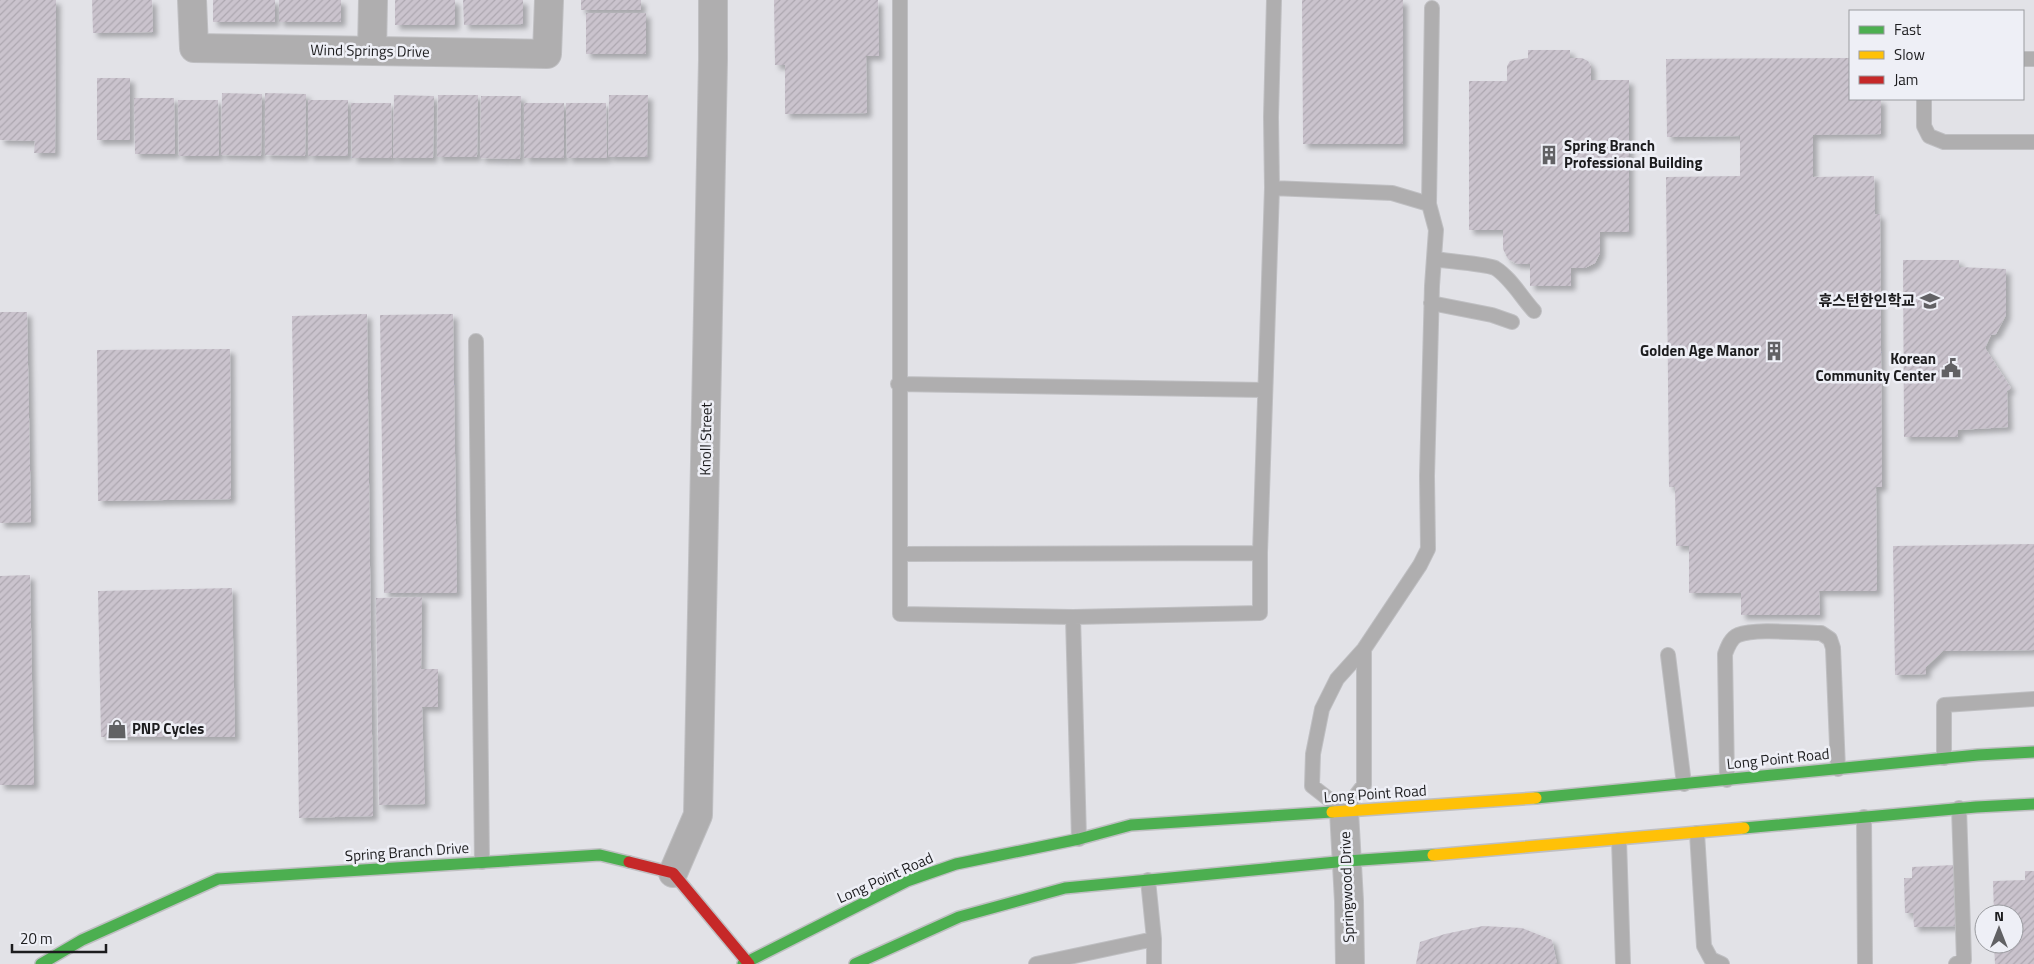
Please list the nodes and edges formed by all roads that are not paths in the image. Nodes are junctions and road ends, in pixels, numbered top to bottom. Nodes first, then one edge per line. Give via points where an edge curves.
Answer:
1 (192, 0) edge
2 (373, 0) edge
3 (548, 0) edge
4 (712, 0) edge
5 (900, 0) edge
6 (1274, 0) edge
7 (1432, 8) dead end
8 (372, 51) junction
9 (1924, 100) edge
10 (2034, 142) edge
11 (1272, 188) junction
12 (1429, 204) junction
13 (1434, 259) junction
14 (1431, 304) junction
15 (1534, 311) dead end
16 (1512, 322) dead end
17 (476, 340) dead end
18 (898, 384) junction
19 (1264, 390) junction
20 (1260, 553) junction
21 (900, 554) junction
22 (1073, 617) junction
23 (1364, 649) junction
24 (1668, 655) dead end
25 (2034, 699) edge
26 (2034, 752) edge
27 (1944, 758) junction
28 (1838, 769) junction
29 (1727, 780) junction
30 (1684, 784) junction
31 (2034, 804) edge
32 (1959, 808) junction
33 (1344, 811) junction
34 (1864, 817) junction
35 (1697, 833) junction
36 (1079, 838) junction
37 (1618, 840) junction
38 (1347, 861) junction
39 (482, 862) junction
40 (673, 874) junction
41 (1148, 880) junction
42 (1154, 939) junction
43 (1714, 962) edge
44 (747, 963) edge
45 (41, 964) edge
46 (855, 964) edge
47 (1036, 964) edge
48 (1154, 964) edge
49 (1350, 964) edge
50 (1623, 964) edge
51 (1865, 964) edge
52 (1956, 964) edge

1 - 8 street, Wind Springs Drive via 194,48
2 - 8 street
3 - 8 street, Wind Springs Drive via 547,54
4 - 40 street, Knoll Street via 698,815
5 - 18 lane
6 - 11 lane
7 - 12 lane
9 - 10 lane via 1924,126 1930,136 1944,142
11 - 12 lane via 1392,193
11 - 19 lane
12 - 13 lane via 1436,230
13 - 14 lane
13 - 15 lane via 1494,268 1509,280
14 - 16 lane
14 - 23 lane via 1428,549
17 - 39 lane
18 - 19 lane
18 - 21 lane
19 - 20 lane
20 - 21 lane
20 - 22 lane via 1260,613
21 - 22 lane via 900,614
22 - 36 lane
23 - 33 lane via 1364,785
23 - 33 lane via 1337,679 1329,694 1322,709 1313,754 1312,786
24 - 30 lane
25 - 27 lane via 1944,705
26 - 27 main road, Long Point Road
27 - 28 main road, Long Point Road
28 - 29 main road, Long Point Road
28 - 29 lane via 1830,639 1821,633 1752,632 1737,636 1729,644 1726,654
29 - 30 main road, Long Point Road
30 - 33 main road, Long Point Road
31 - 32 main road
32 - 34 main road
32 - 52 lane via 1964,960
33 - 36 main road, Long Point Road via 1131,826
33 - 38 street, Springwood Drive
34 - 35 main road
34 - 51 lane
35 - 37 main road
35 - 43 lane via 1704,946
36 - 44 main road, Long Point Road via 956,864 907,881
37 - 38 main road
37 - 50 lane
38 - 41 main road
38 - 49 street, Springwood Drive
39 - 40 main road, Spring Branch Drive via 600,855
39 - 45 main road, Spring Branch Drive via 218,879 82,940
40 - 44 main road
41 - 42 lane
41 - 46 main road via 1065,888 959,917
42 - 47 lane
42 - 48 lane

